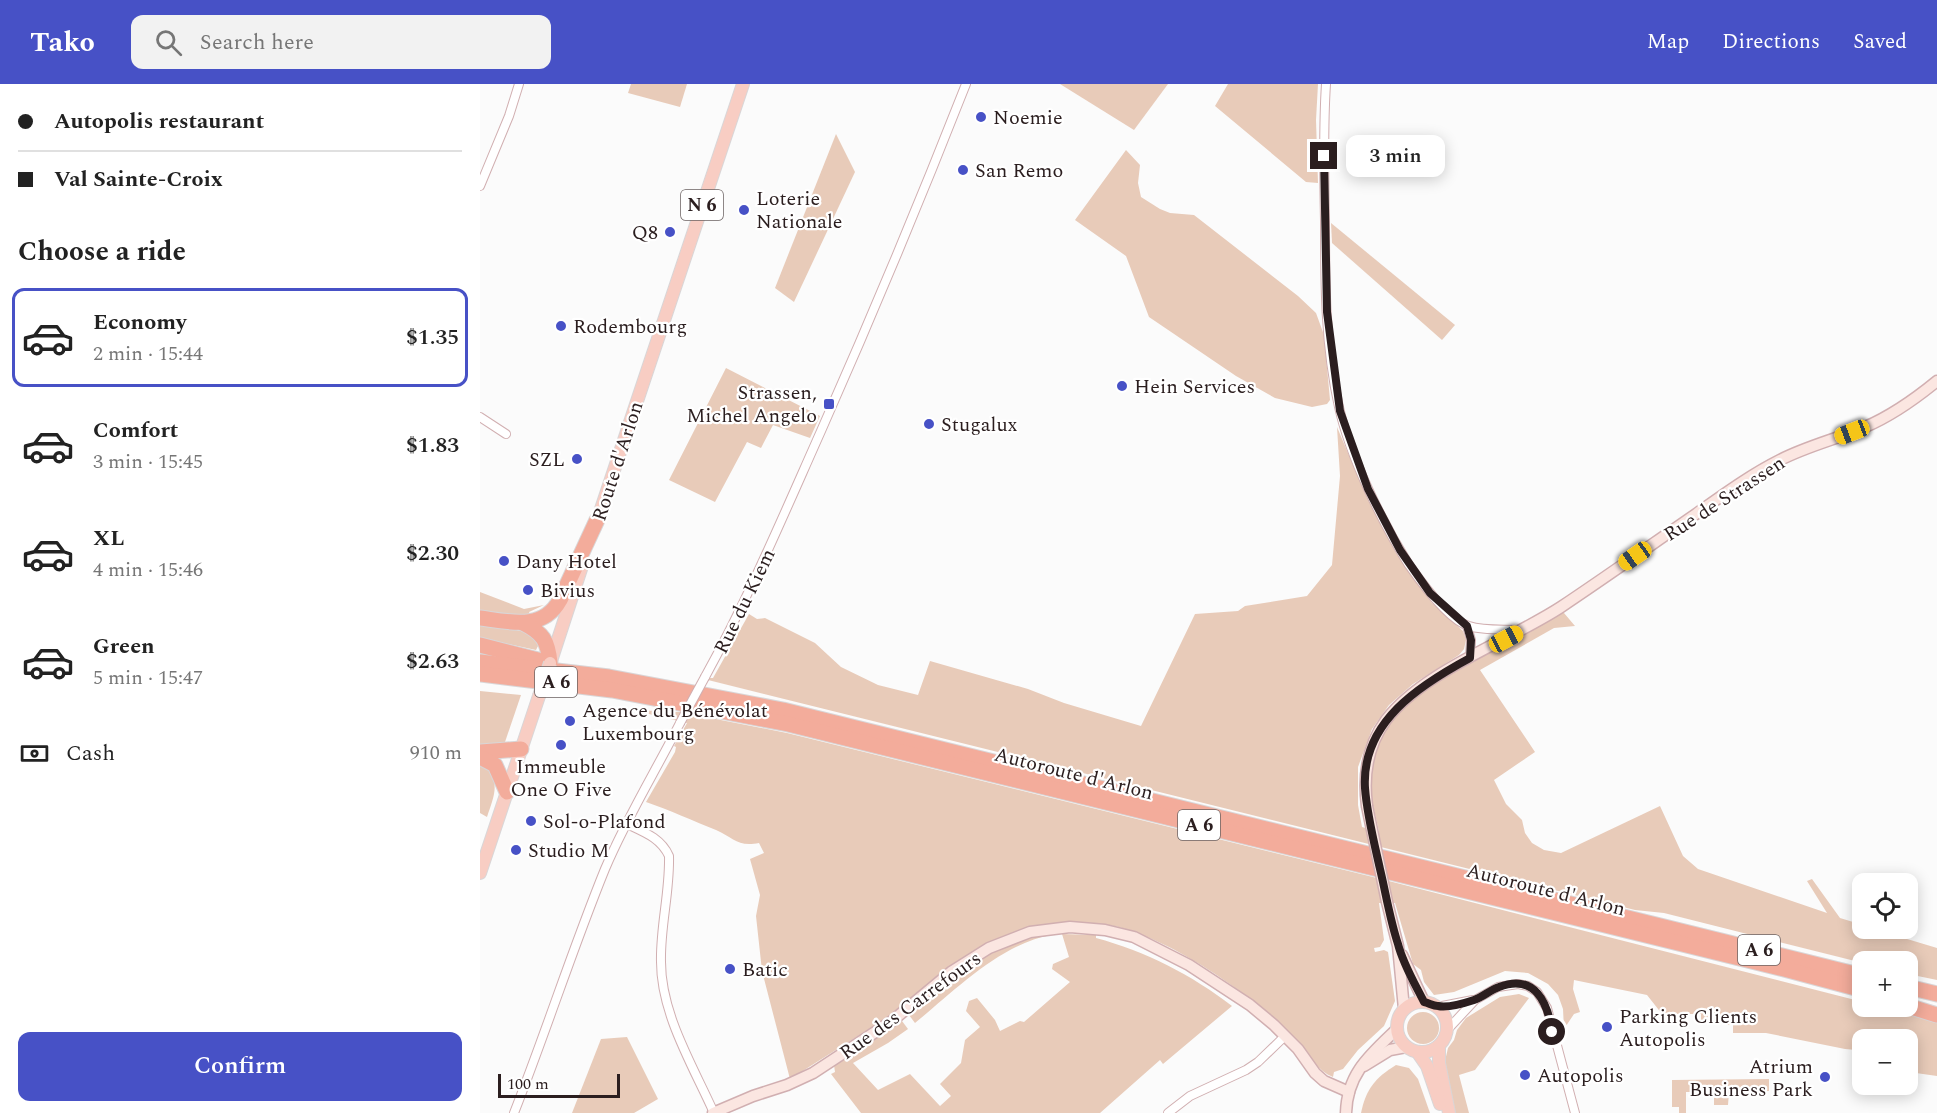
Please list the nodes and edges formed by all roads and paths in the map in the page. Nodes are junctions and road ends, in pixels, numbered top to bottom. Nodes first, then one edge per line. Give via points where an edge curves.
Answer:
1 (519, 84) edge
2 (743, 84) edge
3 (966, 84) edge
4 (1326, 84) edge
5 (480, 186) edge
6 (1937, 381) edge
7 (480, 417) edge
8 (506, 434) dead end
9 (597, 520) junction
10 (480, 618) edge
11 (523, 623) junction
12 (1467, 626) junction
13 (1524, 630) junction
14 (480, 645) edge
15 (551, 653) junction
16 (1470, 658) junction
17 (480, 662) edge
18 (585, 673) junction
19 (480, 674) edge
20 (521, 749) junction
21 (480, 752) edge
22 (480, 757) edge
23 (507, 792) junction
24 (627, 824) junction
25 (480, 873) edge
26 (1398, 946) junction
27 (1852, 984) edge
28 (1852, 985) edge
29 (1937, 985) edge
30 (1918, 986) edge
31 (1918, 989) edge
32 (1937, 994) edge
33 (1475, 1000) junction
34 (1918, 1001) edge
35 (1424, 1002) junction
36 (1937, 1005) edge
37 (1437, 1006) junction
38 (1404, 1009) junction
39 (1918, 1009) edge
40 (1937, 1015) edge
41 (1396, 1029) junction
42 (1448, 1029) junction
43 (1286, 1036) junction
44 (1406, 1047) junction
45 (1439, 1047) junction
46 (1418, 1053) junction
47 (1361, 1068) junction
48 (1349, 1092) junction
49 (514, 1113) edge
50 (714, 1113) edge
51 (1167, 1113) edge
52 (1346, 1113) edge
53 (1444, 1113) edge
54 (1449, 1113) edge
55 (1575, 1113) edge

1 - 5 street
2 - 9 main road, Route d'Arlon / N 6
3 - 24 street, Rue du Kiem, bridge via 759,572
4 - 12 street via 1325,276 1339,407 1368,489 1400,550 1430,593
6 - 13 main road, Rue de Strassen via 1882,420 1755,473
7 - 8 street
9 - 11 highway via 556,608 546,617
9 - 15 main road, Route d'Arlon / N 6
10 - 11 highway
11 - 15 highway, A 6 via 542,636
12 - 13 street
12 - 16 street
13 - 16 main road, Rue de Strassen
14 - 18 highway
15 - 20 main road, Route d'Arlon / N 6, bridge
16 - 26 main road, Rue de Strassen, bridge via 1437,676 1399,705 1386,720 1366,766 1367,806
17 - 18 highway, Autoroute d'Arlon / A 6
18 - 27 highway, Autoroute d'Arlon / A 6 via 728,698 888,735
19 - 28 highway, Autoroute d'Arlon / A 6 via 623,692 788,724
20 - 21 highway
20 - 23 main road, Route d'Arlon / N 6
22 - 23 highway via 495,765
23 - 25 main road, Route d'Arlon / N 6
24 - 49 street, Rue du Kiem via 589,910
24 - 50 street via 655,838 669,856 662,986 669,1012
26 - 35 main road, Rue de Strassen
26 - 38 main road, Rue de Strassen
29 - 30 highway
31 - 32 highway
33 - 37 street
33 - 42 street
33 - 55 street via 1508,984 1537,992 1547,1008
34 - 36 highway
35 - 37 main road
35 - 38 main road
37 - 42 main road
38 - 41 main road
39 - 40 highway
41 - 44 main road
41 - 47 main road via 1369,1053
42 - 45 main road
43 - 48 main road, Rue des Carrefours via 1324,1081
43 - 50 main road, Rue des Carrefours via 1219,984 1134,937 1105,930 1044,929 999,943 961,964 892,1021 813,1073
43 - 51 street via 1246,1070 1191,1096
44 - 46 main road
44 - 47 main road via 1390,1050
45 - 46 main road
45 - 54 main road
46 - 53 main road via 1427,1066
47 - 48 main road
48 - 52 main road

